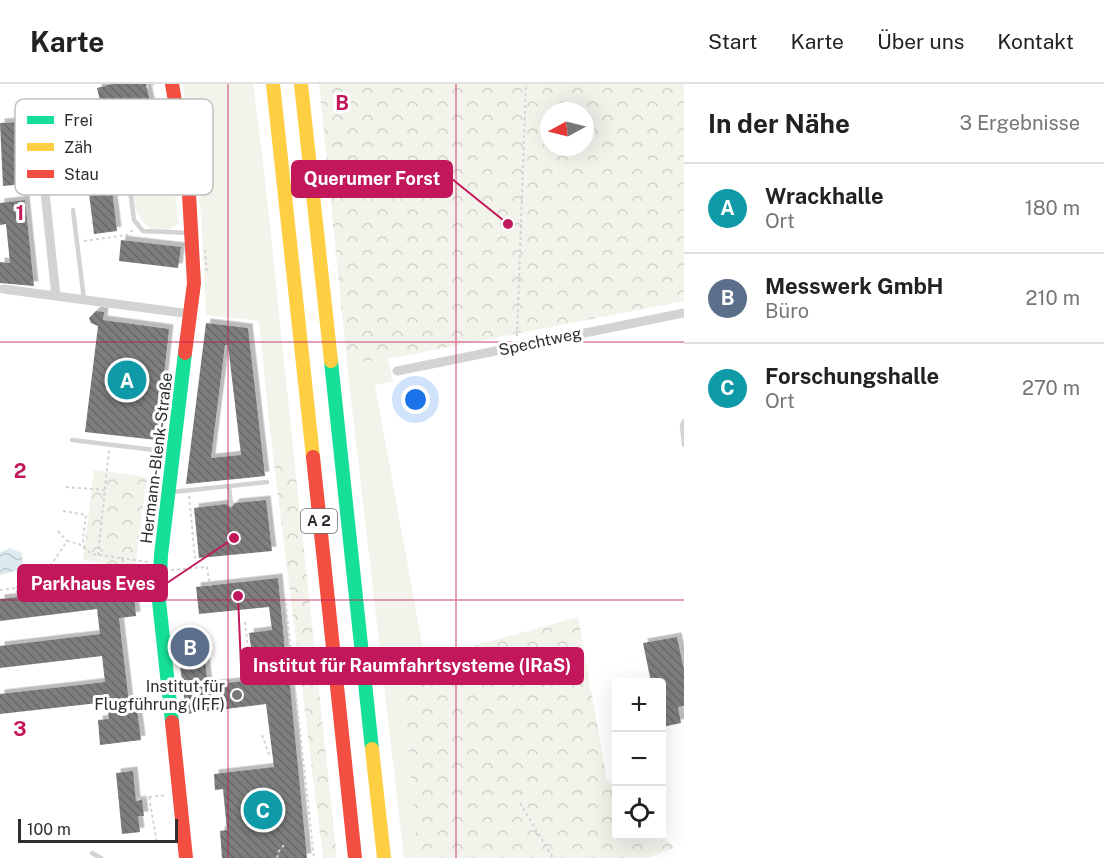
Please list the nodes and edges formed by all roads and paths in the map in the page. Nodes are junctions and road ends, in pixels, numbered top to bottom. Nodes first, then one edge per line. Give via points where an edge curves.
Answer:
1 (154, 84) edge
2 (172, 84) edge
3 (273, 84) edge
4 (300, 84) edge
5 (526, 84) edge
6 (146, 87) dead end
7 (175, 99) edge
8 (45, 195) edge
9 (131, 195) edge
10 (188, 195) edge
11 (73, 210) dead end
12 (138, 226) junction
13 (193, 233) junction
14 (77, 242) junction
15 (2, 289) edge
16 (56, 296) junction
17 (84, 299) junction
18 (684, 313) edge
19 (191, 314) junction
20 (517, 346) junction
21 (397, 371) dead end
22 (684, 421) edge
23 (72, 440) dead end
24 (110, 444) junction
25 (684, 445) edge
26 (174, 452) junction
27 (267, 482) dead end
28 (229, 486) junction
29 (66, 487) dead end
30 (105, 490) junction
31 (188, 490) junction
32 (169, 492) junction
33 (231, 504) dead end
34 (63, 511) dead end
35 (196, 525) dead end
36 (192, 526) junction
37 (58, 531) dead end
38 (67, 541) junction
39 (85, 550) junction
40 (98, 555) junction
41 (121, 558) junction
42 (195, 559) dead end
43 (168, 566) junction
44 (171, 579) dead end
45 (133, 584) dead end
46 (210, 586) dead end
47 (16, 588) junction
48 (0, 590) edge
49 (18, 597) dead end
50 (285, 597) dead end
51 (245, 622) dead end
52 (250, 667) dead end
53 (262, 735) dead end
54 (270, 757) dead end
55 (167, 795) dead end
56 (149, 797) junction
57 (139, 801) dead end
58 (520, 803) dead end
59 (156, 843) dead end
60 (286, 843) dead end
61 (92, 853) dead end
62 (101, 858) edge
63 (186, 858) edge
64 (278, 858) edge
65 (314, 858) edge
66 (356, 858) edge
67 (384, 858) edge
68 (553, 858) edge

1 - 6 path
2 - 7 main road, Hermann-Blenk-Straße
3 - 66 main road, A 2
4 - 67 main road, A 2
5 - 20 path
8 - 16 street
9 - 12 lane
10 - 13 main road, Hermann-Blenk-Straße
11 - 14 lane
12 - 13 lane via 143,231
12 - 14 path via 127,235
13 - 19 main road, Hermann-Blenk-Straße
14 - 17 lane
15 - 16 street
16 - 17 street
17 - 19 street
18 - 20 street, Spechtweg
19 - 26 main road, Hermann-Blenk-Straße
20 - 21 street, Spechtweg
22 - 25 lane
23 - 24 lane
24 - 26 lane
24 - 30 path
26 - 32 main road, Hermann-Blenk-Straße
27 - 28 lane
28 - 31 lane
28 - 33 lane
29 - 30 path
30 - 40 path
31 - 32 lane
31 - 36 path
32 - 43 main road, Hermann-Blenk-Straße
34 - 39 path via 86,514
35 - 36 path
36 - 42 path
37 - 38 path
38 - 39 path
38 - 47 path via 45,574
39 - 40 path
40 - 41 path
41 - 43 path
41 - 45 path
43 - 44 path
43 - 46 path via 207,567
43 - 63 main road, Hermann-Blenk-Straße via 159,617
47 - 48 path
47 - 49 path
50 - 65 path
51 - 52 path
53 - 54 path
55 - 56 path
56 - 57 path
56 - 59 path
58 - 68 path
60 - 64 path
61 - 62 lane

